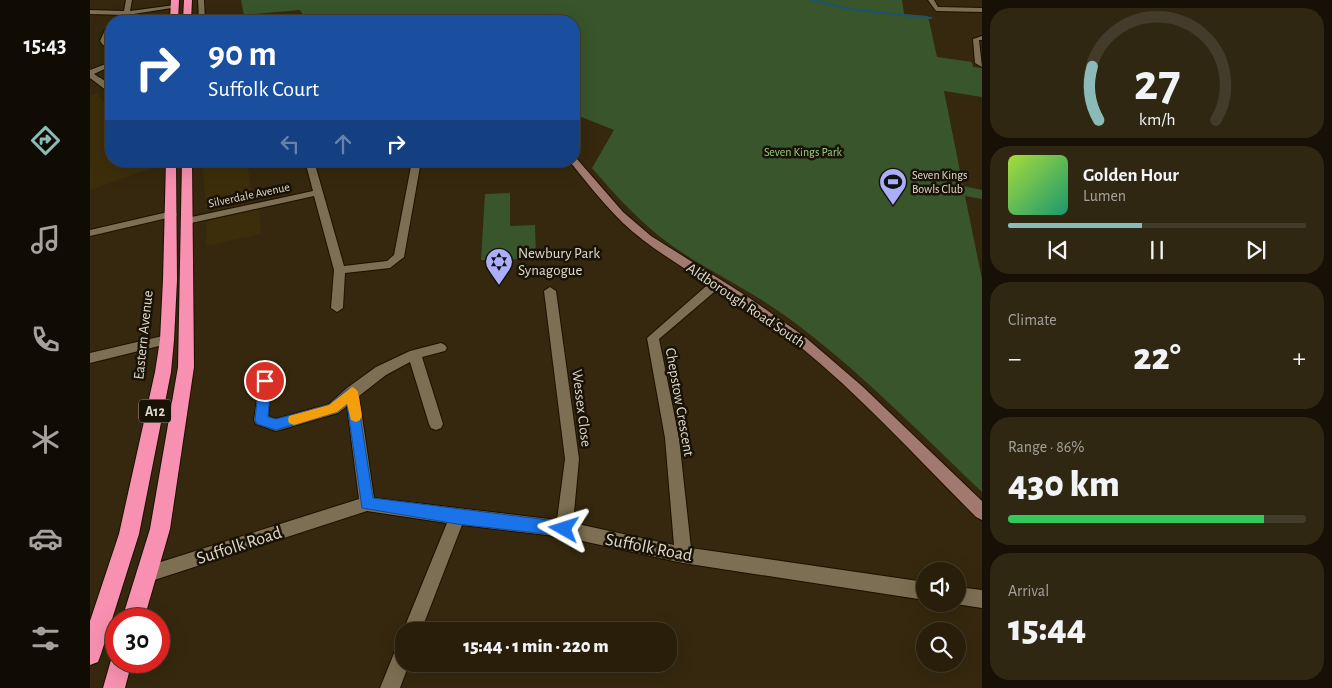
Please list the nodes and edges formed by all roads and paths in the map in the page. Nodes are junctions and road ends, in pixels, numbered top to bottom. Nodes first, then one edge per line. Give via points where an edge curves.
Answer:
1 (129, 0) edge
2 (188, 0) edge
3 (201, 0) edge
4 (930, 0) edge
5 (175, 3) edge
6 (982, 10) edge
7 (90, 12) edge
8 (128, 12) junction
9 (126, 15) edge
10 (188, 15) edge
11 (202, 15) edge
12 (982, 38) edge
13 (982, 65) edge
14 (105, 67) edge
15 (90, 74) edge
16 (105, 84) edge
17 (172, 167) edge
18 (185, 167) edge
19 (310, 167) edge
20 (416, 167) edge
21 (579, 167) edge
22 (316, 193) junction
23 (180, 218) junction
24 (90, 233) edge
25 (340, 270) junction
26 (716, 284) junction
27 (550, 291) dead end
28 (337, 308) dead end
29 (167, 340) junction
30 (442, 348) dead end
31 (414, 354) junction
32 (90, 358) edge
33 (265, 381) dead end
34 (352, 392) junction
35 (436, 424) dead end
36 (367, 504) junction
37 (982, 512) edge
38 (457, 517) junction
39 (564, 529) junction
40 (683, 555) junction
41 (145, 575) junction
42 (916, 590) edge
43 (966, 597) edge
44 (982, 600) edge
45 (136, 608) edge
46 (416, 622) edge
47 (90, 654) edge
48 (396, 672) edge
49 (118, 673) edge
50 (114, 688) edge
51 (390, 688) edge

1 - 8 street
2 - 10 highway
3 - 11 street
4 - 6 street via 936,9
5 - 8 street
7 - 8 street
8 - 9 street
12 - 13 street via 976,39
14 - 15 street
15 - 16 street
17 - 23 highway, Eastern Avenue / A12
18 - 23 highway, Eastern Avenue / A12
19 - 22 street
20 - 25 street via 399,257 390,264
21 - 26 street, Aldborough Road South via 640,232
22 - 23 street, Silverdale Avenue
22 - 25 street
23 - 24 street, Silverdale Avenue
23 - 29 highway, Eastern Avenue / A12
23 - 41 highway, Eastern Avenue / A12 via 186,367 160,529
25 - 28 street
26 - 37 street, Aldborough Road South via 801,340
26 - 40 street, Chepstow Crescent via 653,338 672,438
27 - 39 street, Wessex Close via 572,459
29 - 32 street
29 - 47 highway, Eastern Avenue / A12 via 129,534
30 - 31 street
31 - 34 street via 381,371
31 - 35 street
33 - 34 street via 261,420 276,425 333,409
34 - 36 street
36 - 38 street, Suffolk Road
36 - 41 street, Suffolk Road
38 - 39 street, Suffolk Road
38 - 46 street
39 - 40 street, Suffolk Road
40 - 42 street, Suffolk Road
41 - 45 highway, Eastern Avenue / A12
43 - 44 street
48 - 51 street
49 - 50 highway

